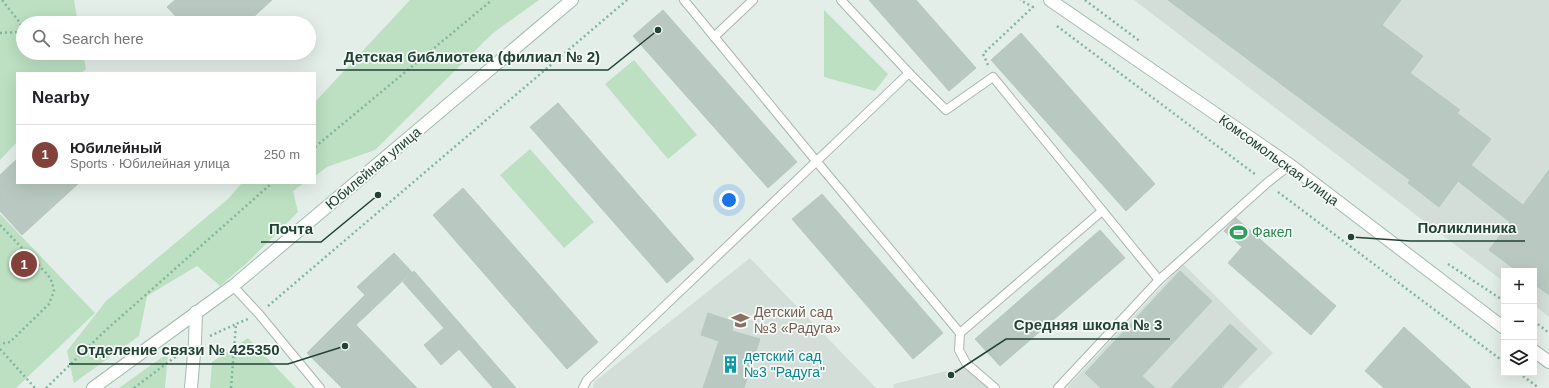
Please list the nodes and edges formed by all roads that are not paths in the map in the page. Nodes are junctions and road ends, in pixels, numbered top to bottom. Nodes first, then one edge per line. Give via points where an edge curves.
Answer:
1 (572, 0) edge
2 (684, 0) edge
3 (754, 0) edge
4 (841, 0) edge
5 (1050, 0) edge
6 (714, 37) junction
7 (909, 73) junction
8 (817, 162) junction
9 (1290, 165) junction
10 (1102, 211) junction
11 (1159, 280) junction
12 (233, 286) junction
13 (196, 312) junction
14 (1501, 326) edge
15 (960, 333) junction
16 (1537, 353) edge
17 (1549, 362) edge
18 (93, 388) edge
19 (191, 388) edge
20 (320, 388) edge
21 (583, 388) edge
22 (995, 388) edge
23 (1058, 388) edge

1 - 12 street, Юбилейная улица
2 - 6 lane
3 - 6 lane
4 - 7 lane
5 - 9 street, Комсомольская улица
6 - 8 lane
7 - 8 lane
7 - 10 lane via 946,110 993,77
8 - 15 lane
8 - 21 lane via 587,380
9 - 11 lane
9 - 14 street, Комсомольская улица
10 - 11 lane
10 - 15 lane
11 - 23 lane
12 - 13 street, Юбилейная улица
12 - 20 lane
13 - 18 street, Юбилейная улица
13 - 19 street
15 - 22 lane via 959,350 966,363
16 - 17 street

